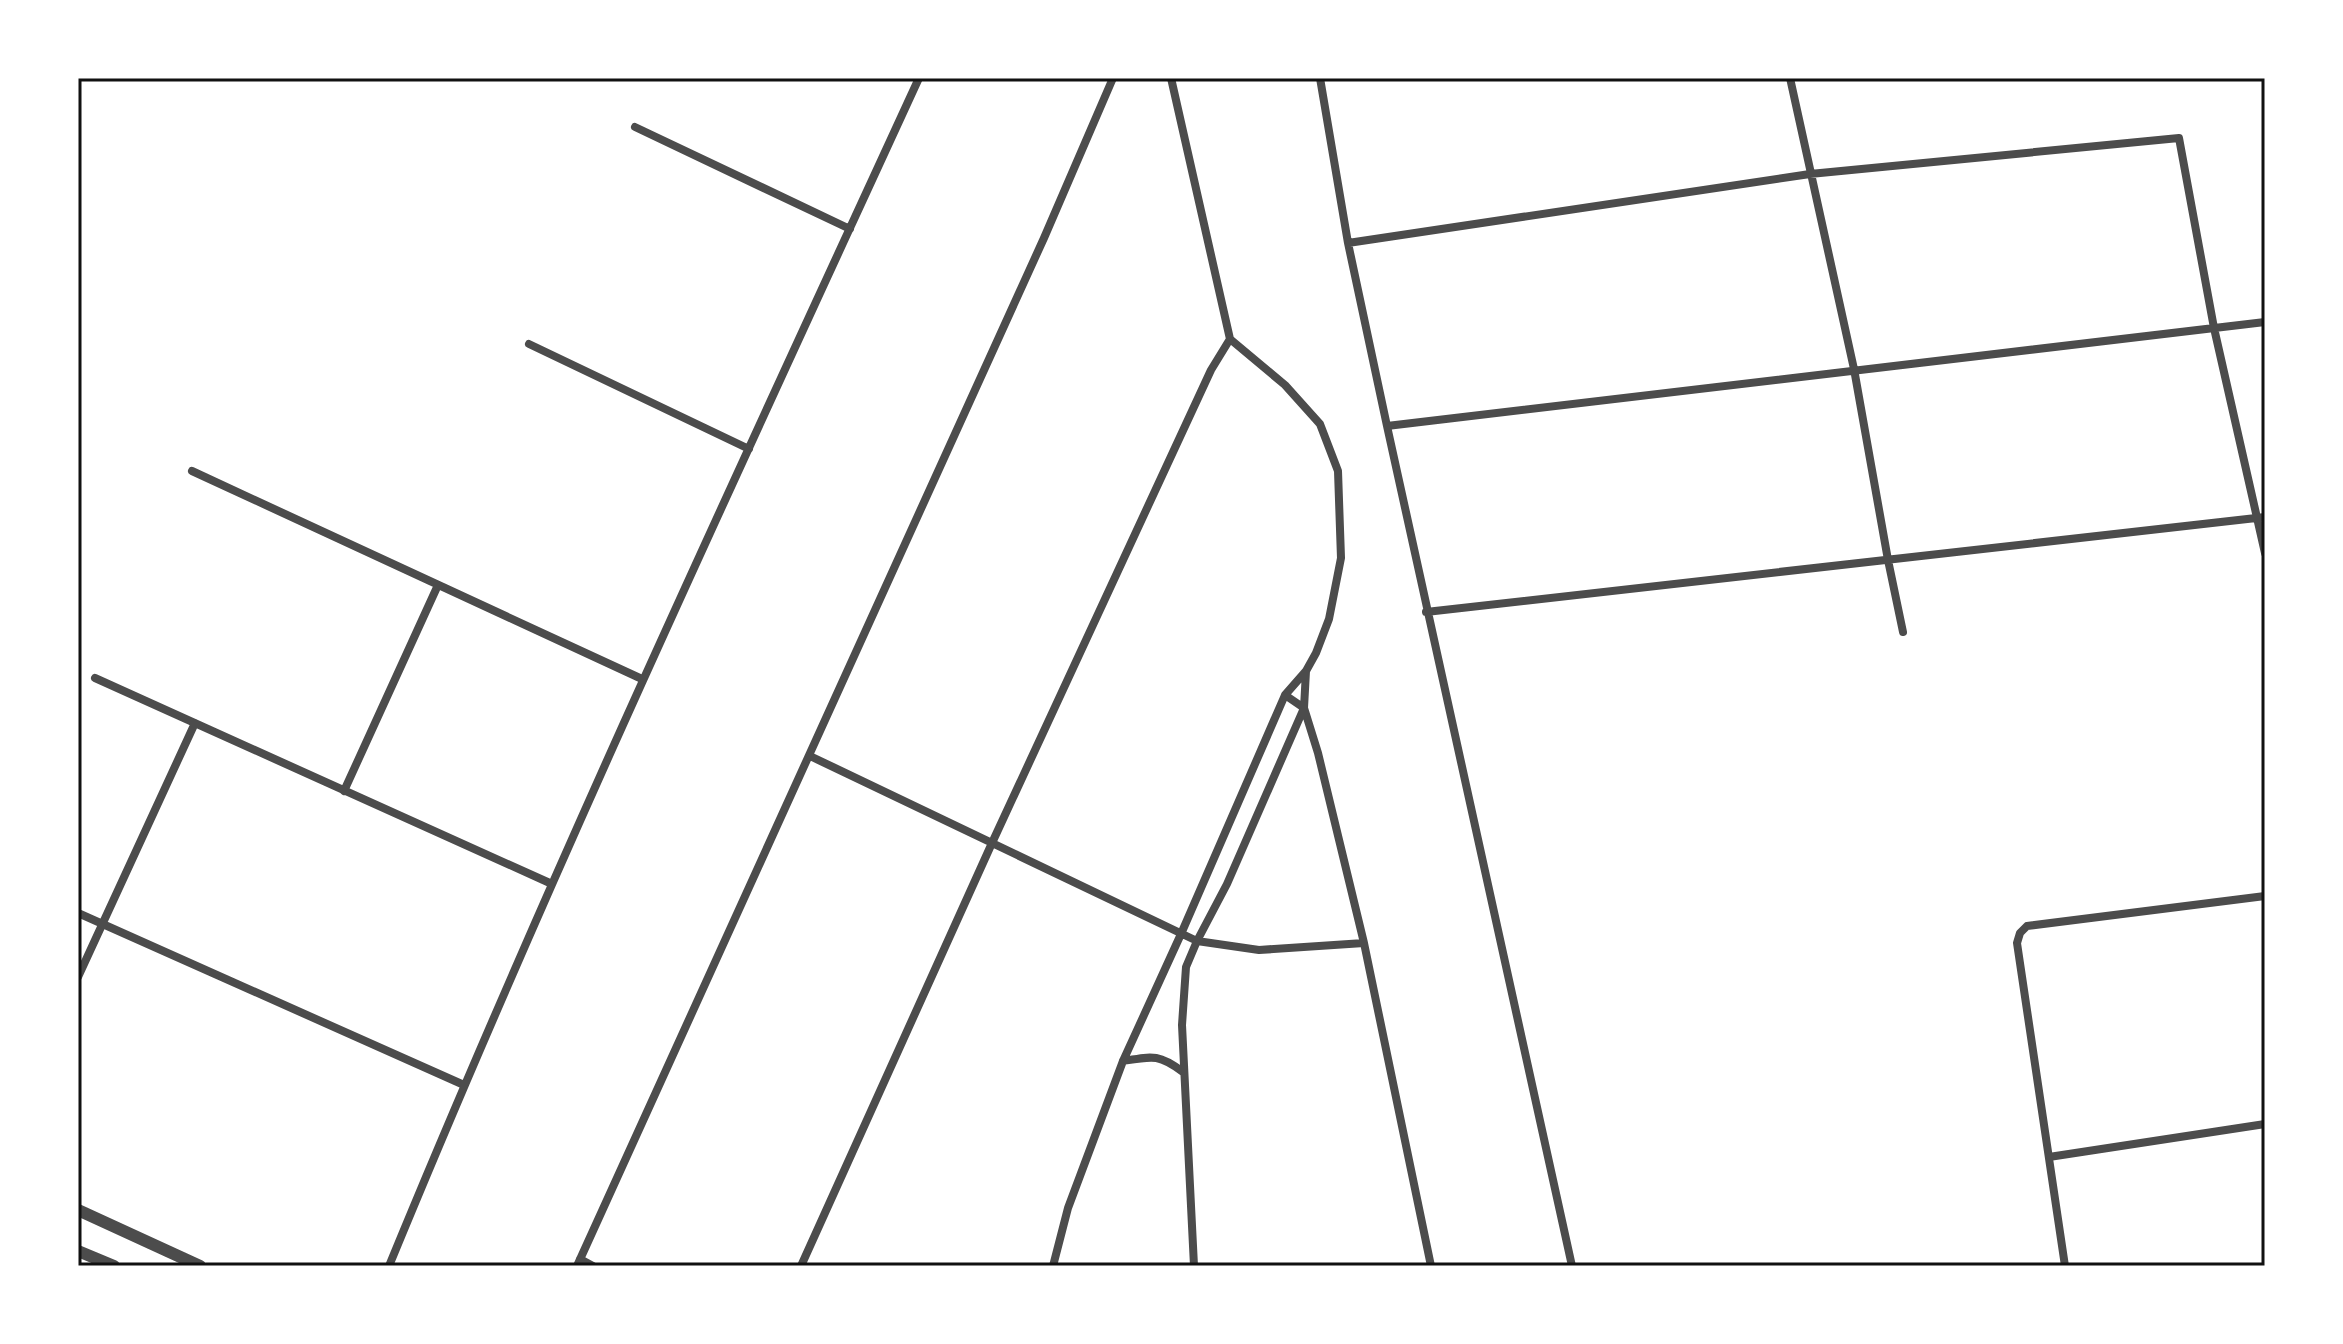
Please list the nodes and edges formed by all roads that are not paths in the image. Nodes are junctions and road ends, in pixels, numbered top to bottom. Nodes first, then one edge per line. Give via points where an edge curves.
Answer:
1 (919, 78) edge
2 (1113, 78) edge
3 (1171, 78) edge
4 (1320, 78) edge
5 (1790, 78) edge
6 (635, 127) dead end
7 (1810, 174) junction
8 (850, 229) junction
9 (1348, 243) junction
10 (2265, 322) edge
11 (2214, 328) junction
12 (1230, 339) junction
13 (529, 344) dead end
14 (1854, 369) junction
15 (1387, 426) junction
16 (749, 449) junction
17 (192, 471) dead end
18 (2262, 518) edge
19 (2265, 553) edge
20 (1888, 560) junction
21 (438, 585) junction
22 (1426, 612) junction
23 (1903, 632) dead end
24 (1306, 671) junction
25 (95, 678) dead end
26 (642, 679) junction
27 (1285, 695) junction
28 (1304, 708) junction
29 (195, 723) junction
30 (810, 756) junction
31 (344, 791) junction
32 (992, 843) junction
33 (552, 884) junction
34 (2265, 896) edge
35 (78, 913) edge
36 (102, 924) junction
37 (1181, 934) junction
38 (1197, 941) junction
39 (1364, 943) junction
40 (78, 977) edge
41 (1123, 1061) junction
42 (1183, 1072) junction
43 (464, 1085) junction
44 (2265, 1124) edge
45 (2049, 1157) junction
46 (78, 1210) edge
47 (78, 1251) edge
48 (579, 1263) edge
49 (114, 1266) edge
50 (200, 1266) edge
51 (389, 1266) edge
52 (593, 1266) edge
53 (801, 1266) edge
54 (1053, 1266) edge
55 (1194, 1266) edge
56 (1431, 1266) edge
57 (1572, 1266) edge
58 (2065, 1266) edge

1 - 8 street
2 - 30 street
3 - 12 street
4 - 9 street
5 - 7 street
6 - 8 street
7 - 9 street
7 - 11 street via 2179,138
7 - 14 street
8 - 16 street
9 - 15 street
10 - 11 street
11 - 14 street
11 - 18 street
12 - 24 street via 1285,385 1320,424 1338,471 1341,558 1329,619
12 - 32 street
13 - 16 street
14 - 15 street
14 - 20 street
15 - 22 street
16 - 26 street
17 - 21 street
18 - 19 street
18 - 20 street
20 - 22 street
20 - 23 street
21 - 26 street
21 - 31 street
22 - 57 street
24 - 27 street
24 - 28 street
25 - 29 street
26 - 33 street
27 - 28 street
27 - 37 street
28 - 38 street
28 - 39 street
29 - 31 street
29 - 36 street
30 - 32 street
30 - 48 street
31 - 33 street
32 - 37 street
32 - 53 street
33 - 43 street
34 - 45 street via 2027,926 2020,933 2017,943
35 - 36 street
36 - 40 street
36 - 43 street
37 - 38 street
37 - 41 street
38 - 39 street via 1259,950
38 - 42 street via 1186,967
39 - 56 street
41 - 42 street via 1166,1059
41 - 54 street via 1068,1208
42 - 55 street
43 - 51 street
44 - 45 street
45 - 58 street
46 - 50 street
47 - 49 street
48 - 52 street

